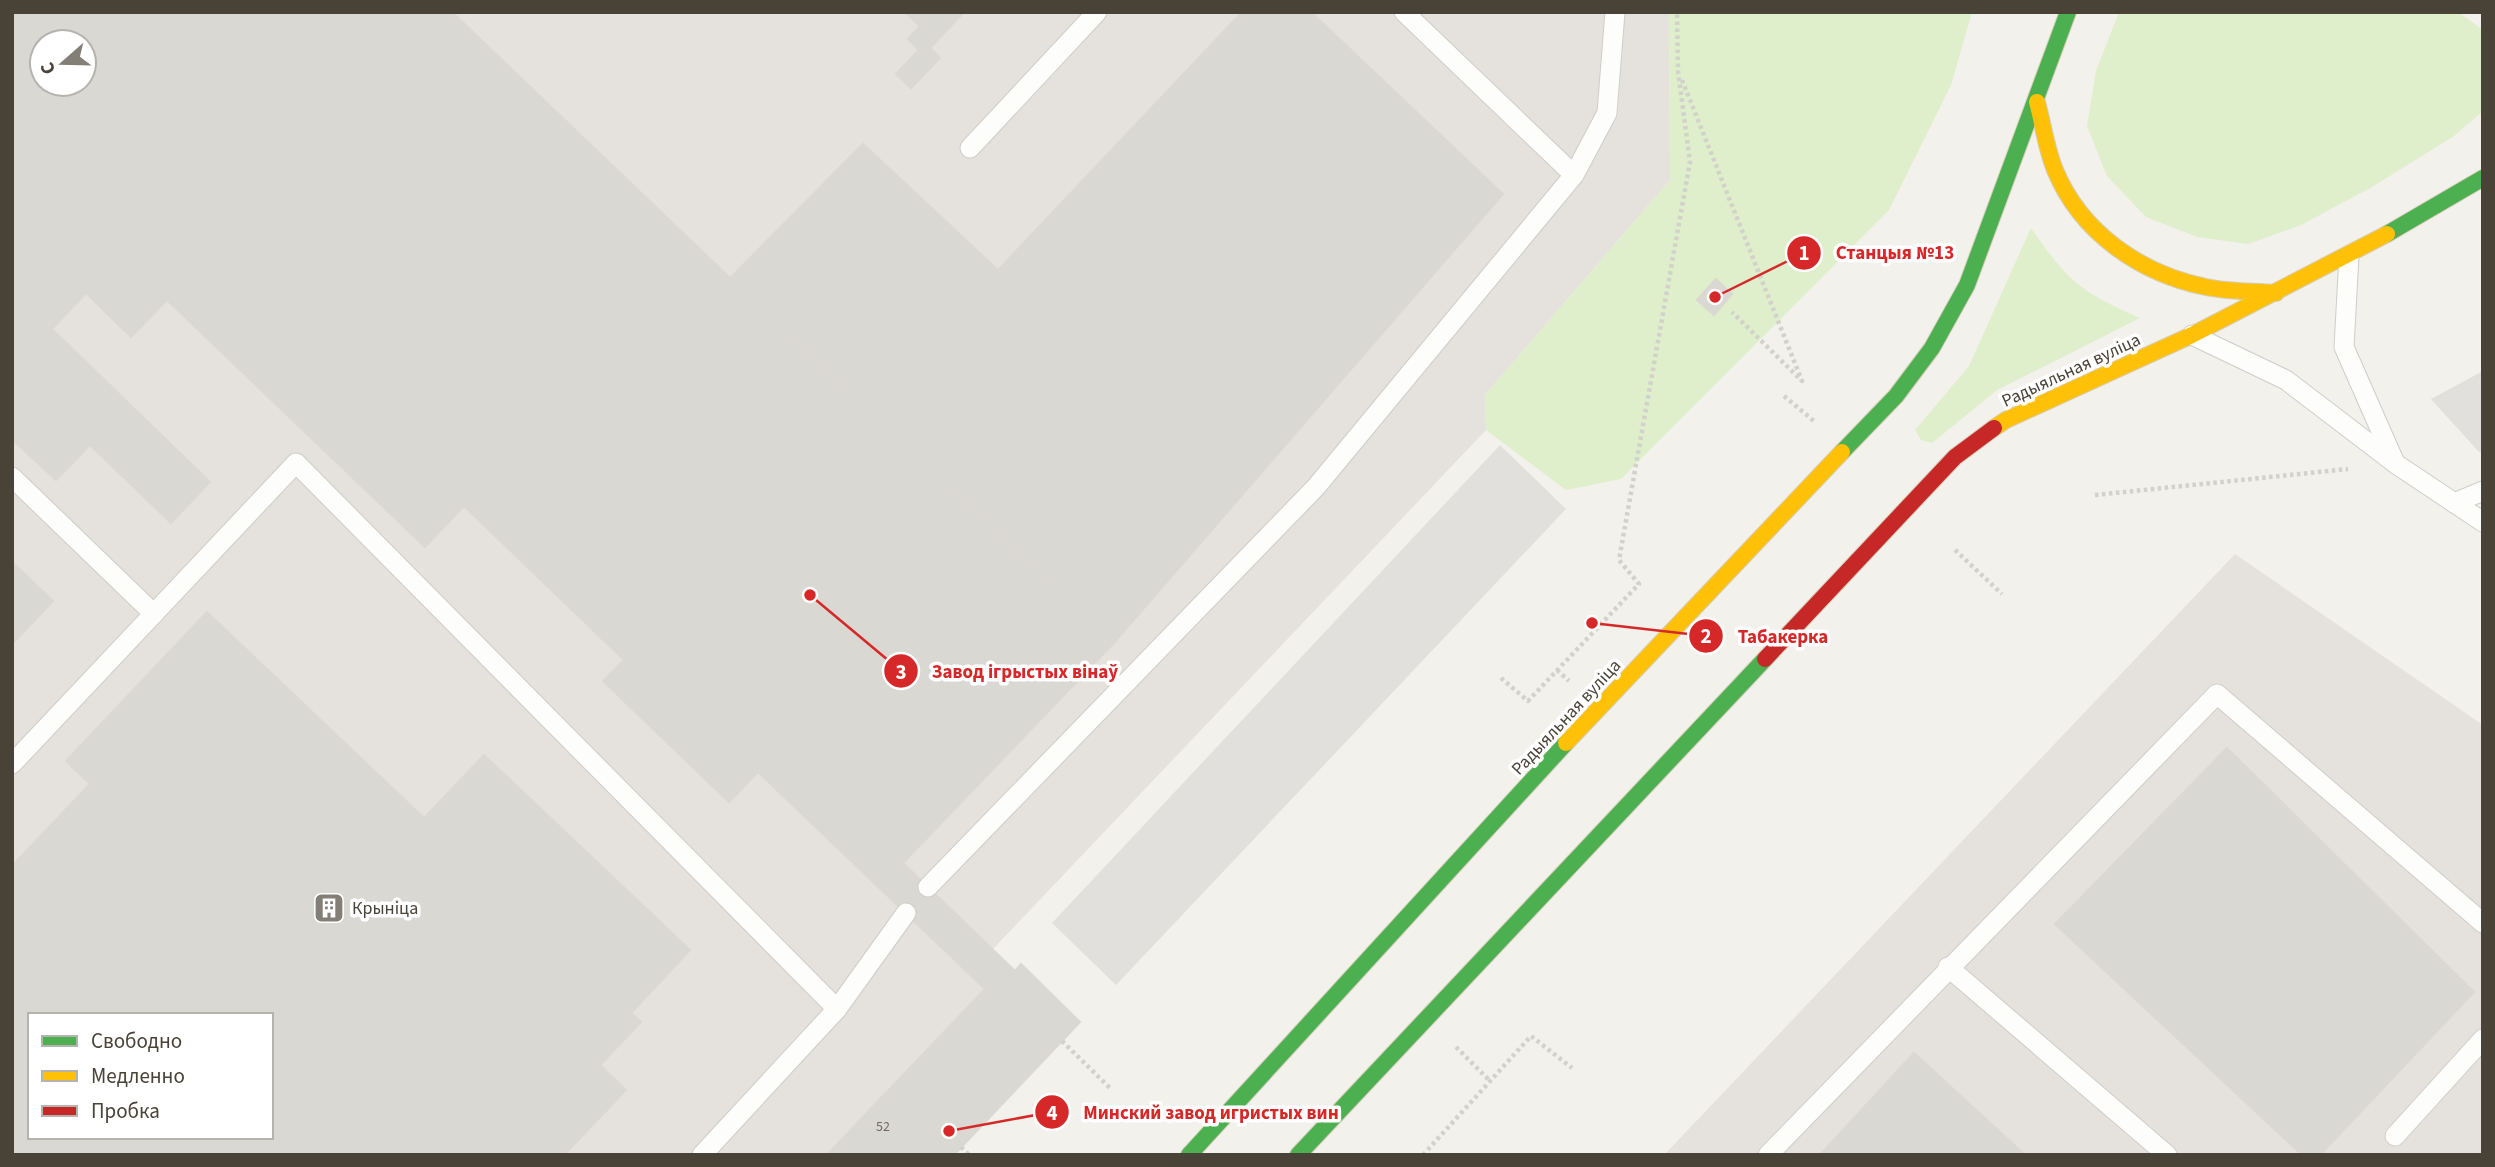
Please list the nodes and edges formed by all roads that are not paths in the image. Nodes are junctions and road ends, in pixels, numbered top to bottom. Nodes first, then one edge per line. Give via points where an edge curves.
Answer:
1 (1097, 12) edge
2 (1404, 12) edge
3 (1615, 12) edge
4 (2068, 12) edge
5 (2037, 102) junction
6 (970, 148) dead end
7 (1574, 175) junction
8 (2483, 178) edge
9 (2349, 256) junction
10 (2276, 293) junction
11 (2192, 335) junction
12 (2396, 464) junction
13 (12, 477) edge
14 (2483, 491) edge
15 (2455, 503) junction
16 (2483, 522) edge
17 (154, 614) junction
18 (12, 764) edge
19 (928, 887) dead end
20 (906, 913) dead end
21 (2483, 923) edge
22 (1948, 967) junction
23 (837, 1009) junction
24 (2483, 1038) edge
25 (2395, 1136) dead end
26 (702, 1155) edge
27 (1189, 1155) edge
28 (1298, 1155) edge
29 (1768, 1155) edge
30 (2168, 1155) edge

1 - 6 lane
2 - 7 lane
3 - 7 lane via 1607,113
4 - 5 main road, Радыяльная вуліца
5 - 10 main road via 2055,171 2080,214 2121,253 2164,276
5 - 27 main road, Радыяльная вуліца via 1967,285 1932,348 1896,396 1598,708
7 - 19 lane via 1316,487
8 - 9 main road, Радыяльная вуліца
9 - 10 main road, Радыяльная вуліца
9 - 12 lane via 2344,347
10 - 11 main road, Радыяльная вуліца
11 - 12 lane via 2286,380
11 - 28 main road, Радыяльная вуліца via 2006,420 1955,457
12 - 15 lane
13 - 17 lane
14 - 15 lane
15 - 16 lane
17 - 18 lane
17 - 23 lane via 296,463
20 - 23 lane
21 - 22 lane via 2217,694
22 - 29 lane
22 - 30 lane
23 - 26 lane
24 - 25 lane

